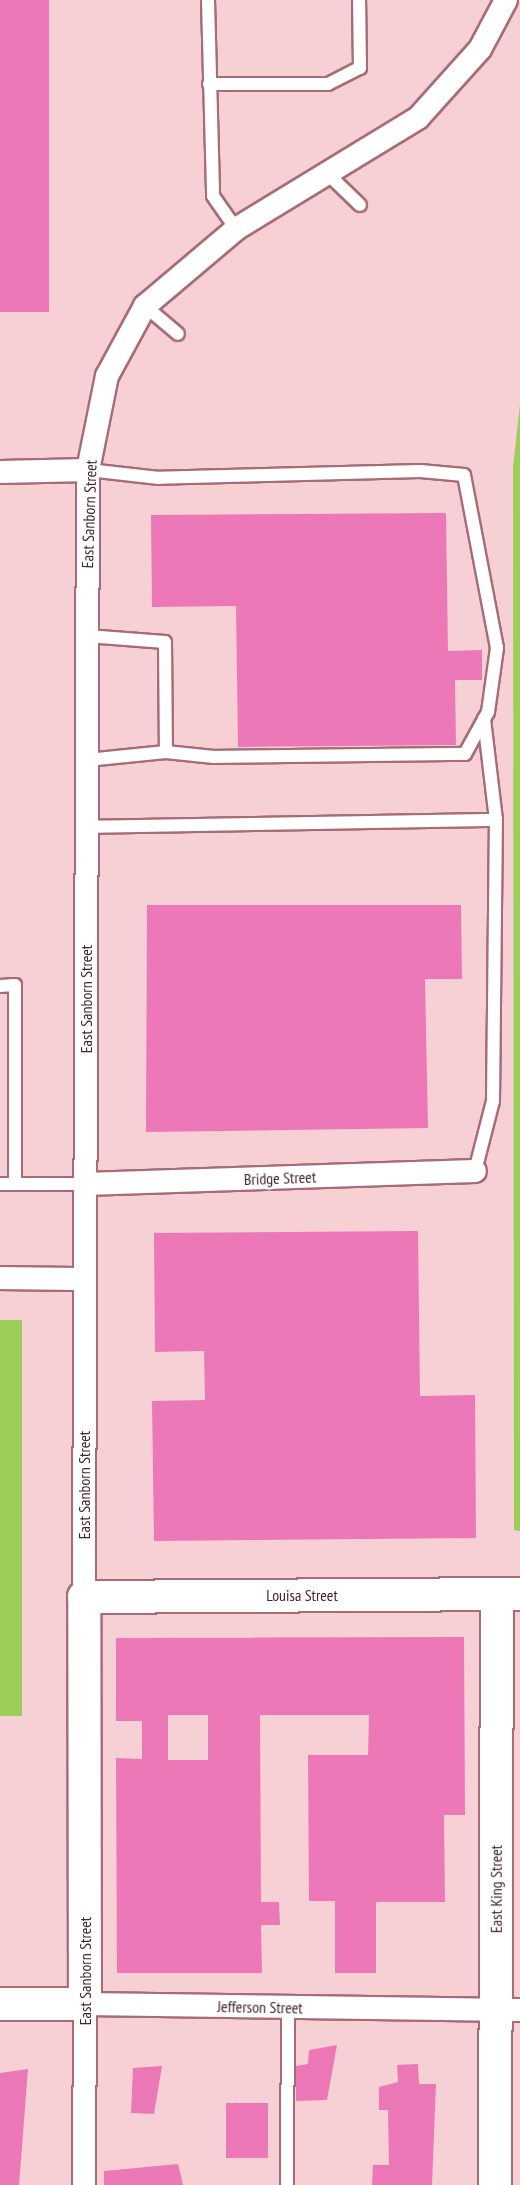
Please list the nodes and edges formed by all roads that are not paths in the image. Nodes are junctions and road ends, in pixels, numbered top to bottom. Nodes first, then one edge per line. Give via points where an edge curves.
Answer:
1 (207, 0) edge
2 (359, 0) edge
3 (506, 0) edge
4 (209, 84) junction
5 (328, 175) junction
6 (360, 205) dead end
7 (236, 229) junction
8 (145, 306) junction
9 (178, 334) dead end
10 (88, 470) junction
11 (0, 472) edge
12 (87, 636) junction
13 (484, 719) junction
14 (166, 752) junction
15 (87, 760) junction
16 (496, 820) junction
17 (86, 827) junction
18 (0, 986) edge
19 (475, 1171) joint
20 (0, 1184) edge
21 (15, 1184) junction
22 (85, 1184) junction
23 (0, 1278) edge
24 (84, 1279) junction
25 (508, 1594) edge
26 (84, 1597) junction
27 (0, 2004) edge
28 (85, 2004) junction
29 (288, 2007) junction
30 (508, 2010) edge
31 (84, 2185) edge
32 (287, 2185) edge
33 (495, 2185) edge

1 - 4 lane
2 - 4 lane via 360,68 328,84
3 - 5 street, East Sanborn Street via 480,49 418,118
4 - 7 lane via 213,196
5 - 6 lane
5 - 7 street, East Sanborn Street
7 - 8 street, East Sanborn Street
8 - 9 lane
8 - 10 street, East Sanborn Street via 107,376
10 - 11 street
10 - 12 street, East Sanborn Street
10 - 13 lane via 159,478 420,471 464,475 497,648
12 - 14 lane via 165,642
12 - 15 street, East Sanborn Street
13 - 14 lane via 465,754 214,757
13 - 16 lane
14 - 15 lane
15 - 17 street, East Sanborn Street
16 - 17 lane
16 - 19 lane via 493,1101
17 - 22 street, East Sanborn Street
18 - 21 lane via 15,986
19 - 22 street, Bridge Street
20 - 21 lane
21 - 22 lane
22 - 24 street, East Sanborn Street
23 - 24 street
24 - 26 street, East Sanborn Street
25 - 26 street, Louisa Street
25 - 30 street, East King Street
26 - 28 street, East Sanborn Street
27 - 28 street, Jefferson Street
28 - 29 street, Jefferson Street
28 - 31 street, East Sanborn Street
29 - 30 street, Jefferson Street
29 - 32 lane
30 - 33 street, East King Street

